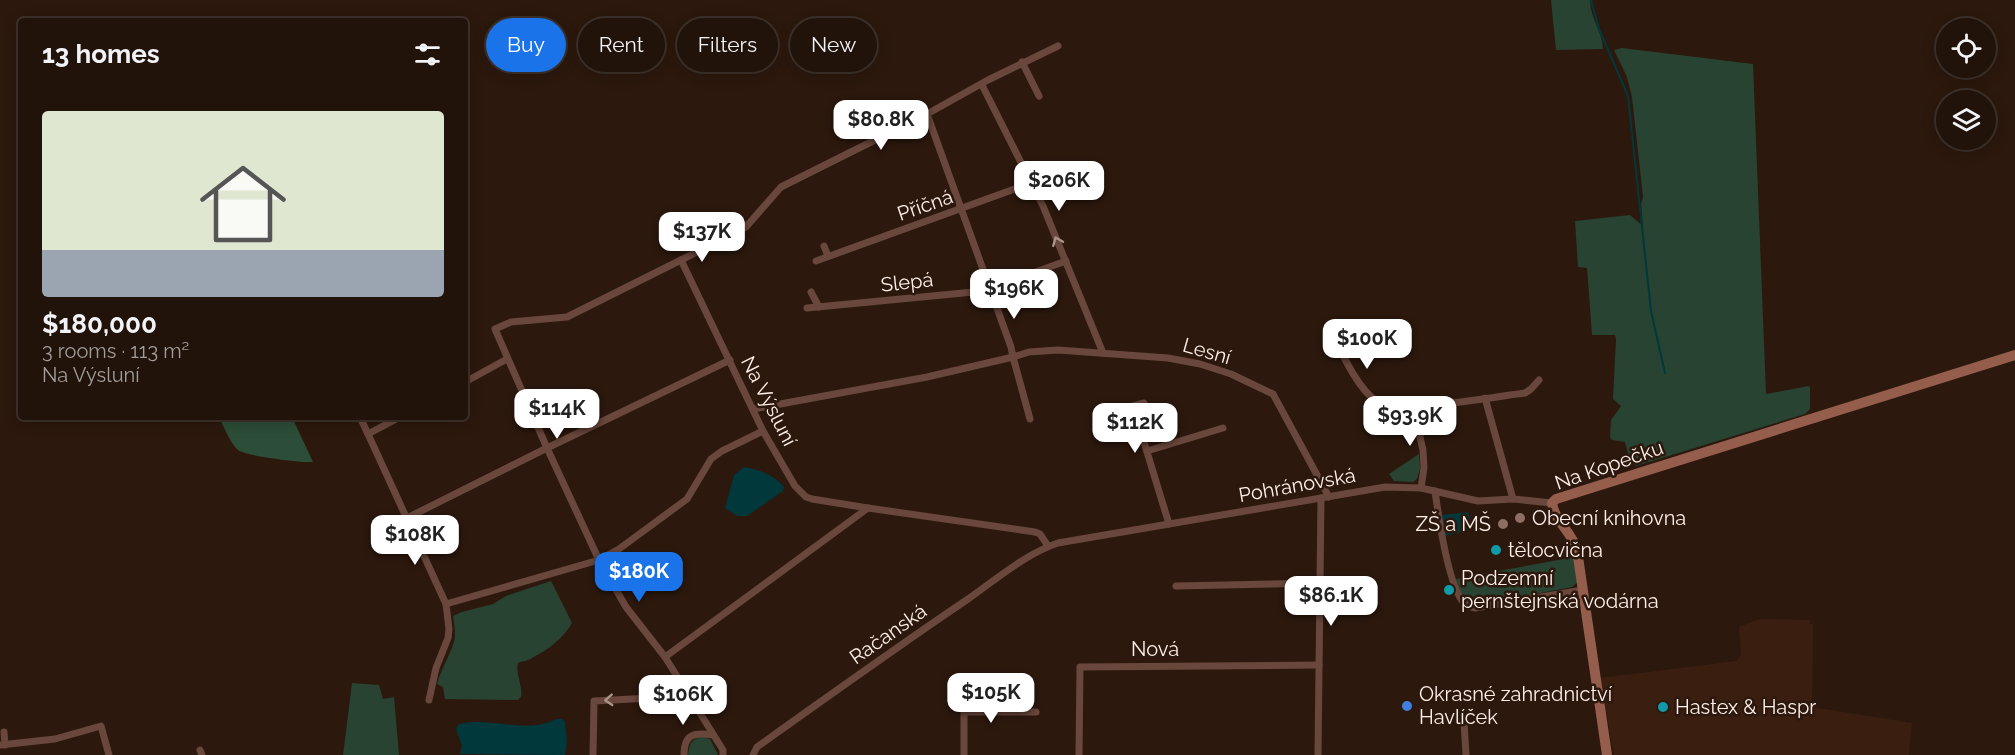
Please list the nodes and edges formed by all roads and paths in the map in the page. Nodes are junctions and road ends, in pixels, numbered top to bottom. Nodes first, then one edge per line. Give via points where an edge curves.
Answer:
1 (1058, 46) dead end
2 (1022, 62) junction
3 (982, 85) junction
4 (1039, 96) dead end
5 (927, 114) junction
6 (1031, 183) junction
7 (962, 209) junction
8 (824, 246) dead end
9 (828, 256) junction
10 (681, 260) junction
11 (816, 261) dead end
12 (1066, 261) junction
13 (990, 289) junction
14 (811, 292) dead end
15 (819, 307) junction
16 (807, 308) dead end
17 (1329, 326) dead end
18 (1103, 353) junction
19 (2015, 355) edge
20 (1013, 357) junction
21 (507, 359) junction
22 (730, 360) junction
23 (468, 380) edge
24 (1539, 380) dead end
25 (1485, 398) junction
26 (1452, 402) junction
27 (1144, 403) dead end
28 (1413, 406) junction
29 (753, 409) junction
30 (1030, 419) dead end
31 (361, 420) edge
32 (394, 420) edge
33 (1223, 428) dead end
34 (764, 432) junction
35 (368, 434) junction
36 (1420, 434) junction
37 (547, 448) junction
38 (1147, 452) junction
39 (1421, 488) junction
40 (1435, 491) junction
41 (1325, 497) junction
42 (1513, 499) junction
43 (1552, 503) junction
44 (868, 508) junction
45 (407, 518) junction
46 (1169, 524) junction
47 (1048, 546) junction
48 (598, 560) junction
49 (1319, 583) junction
50 (1176, 586) dead end
51 (1583, 590) junction
52 (446, 604) junction
53 (665, 657) junction
54 (1319, 665) junction
55 (688, 696) junction
56 (429, 700) dead end
57 (1036, 712) dead end
58 (1464, 722) dead end
59 (4, 732) dead end
60 (712, 735) junction
61 (3, 745) edge
62 (109, 755) edge
63 (593, 755) edge
64 (684, 755) edge
65 (723, 755) edge
66 (753, 755) edge
67 (964, 755) edge
68 (1079, 755) edge
69 (1318, 755) edge
70 (1466, 755) edge
71 (1607, 755) edge

1 - 2 street
2 - 3 street
2 - 4 street
3 - 5 street
3 - 6 street
5 - 7 street
5 - 10 street via 782,187 746,226
6 - 7 street, Příčná
12 -> 6 street
7 - 9 street, Příčná
7 - 13 street
8 - 9 street
9 - 11 street, Příčná
10 - 21 street via 567,317 511,322 495,329
10 - 22 street, Na Výsluní
12 - 13 street, Slepá
12 - 18 street
13 - 15 street, Slepá
13 - 20 street
14 - 15 street
15 - 16 street, Slepá
17 - 28 street via 1363,387 1378,403
18 - 20 street, Lesní via 1058,350
18 - 41 street, Lesní via 1200,364 1273,394
19 - 43 street, Na Kopečku
20 - 29 street, Lesní
20 - 30 street
21 - 23 street
21 - 37 street
22 - 29 street, Na Výsluní
22 - 37 street
24 - 25 street via 1525,393
25 - 26 street
25 - 42 street
26 - 28 street
26 - 36 street
27 - 38 street via 1133,406
28 - 36 street
29 - 34 street, Na Výsluní
31 - 35 street
32 - 35 street
33 - 38 street
34 - 44 street, Na Výsluní via 795,486 806,497
34 - 48 street via 711,459 687,499
35 - 45 street
36 - 39 street via 1424,458
37 - 45 street
37 - 48 street
38 - 46 street
39 - 40 street, Pohránovská
39 - 41 street, Pohránovská via 1385,487
40 - 42 street, Pohránovská via 1471,500
40 - 51 street via 1449,568 1466,605 1475,608
41 - 46 street, Pohránovská
41 - 49 street
42 - 43 street, Pohránovská
43 - 51 street, Na Kopečku via 1557,519 1575,543
44 - 47 street, Na Výsluní via 1035,532
44 - 53 street
45 - 52 street
46 - 47 street, Pohránovská
47 - 66 street, Račanská via 757,747
48 - 52 street
48 - 53 street via 626,607
49 - 50 street
49 - 54 street
51 - 71 street, Na Kopečku
52 - 56 street via 448,638
53 - 55 street
54 - 68 street, Nová via 1080,667
54 - 69 street
55 - 60 street
55 -> 63 street via 594,701
57 - 67 street via 964,712
58 - 70 street
59 - 61 street
60 - 64 street via 689,737
60 - 65 street
61 - 62 street via 55,739 101,726

